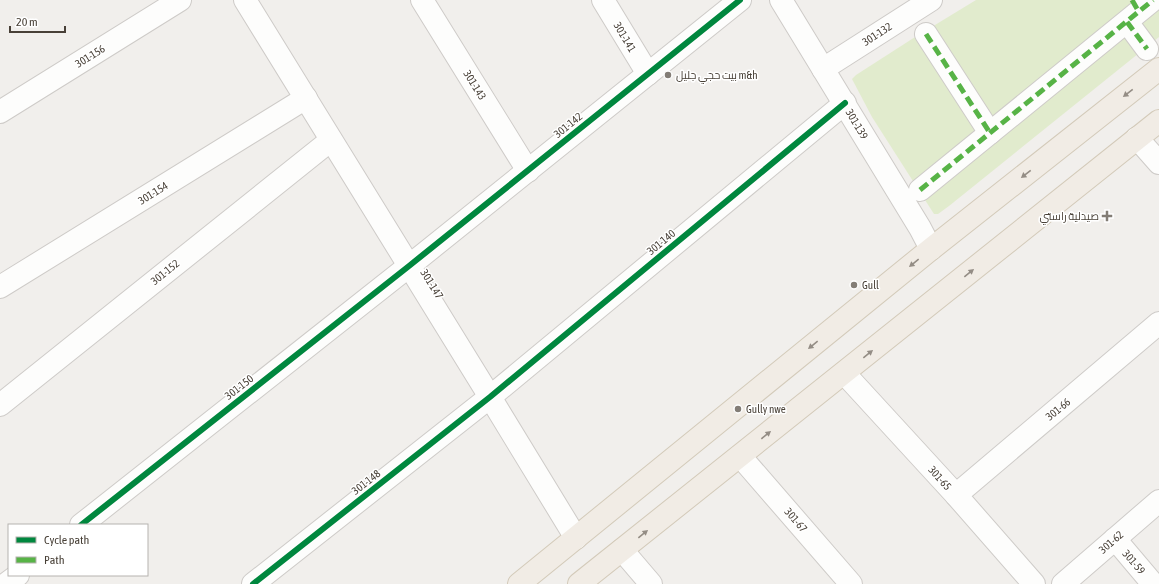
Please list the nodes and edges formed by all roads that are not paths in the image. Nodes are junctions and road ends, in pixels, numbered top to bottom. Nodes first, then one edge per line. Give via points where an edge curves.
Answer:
1 (180, 0) edge
2 (245, 0) edge
3 (422, 0) edge
4 (603, 0) edge
5 (740, 0) edge
6 (781, 0) edge
7 (931, 0) edge
8 (1138, 8) edge
9 (926, 34) dead end
10 (1148, 49) dead end
11 (823, 69) junction
12 (1159, 69) edge
13 (648, 74) junction
14 (306, 98) junction
15 (845, 103) junction
16 (0, 112) edge
17 (1159, 121) edge
18 (990, 133) junction
19 (1137, 138) junction
20 (331, 140) junction
21 (1159, 163) edge
22 (528, 171) junction
23 (920, 190) dead end
24 (931, 249) junction
25 (409, 266) junction
26 (0, 287) edge
27 (1159, 323) edge
28 (844, 373) junction
29 (490, 397) junction
30 (0, 405) edge
31 (740, 456) junction
32 (956, 495) junction
33 (1159, 501) edge
34 (82, 524) edge
35 (576, 538) junction
36 (1115, 539) junction
37 (622, 550) junction
38 (17, 576) edge
39 (6, 584) edge
40 (253, 584) edge
41 (519, 584) edge
42 (579, 584) edge
43 (651, 584) edge
44 (851, 584) edge
45 (1034, 584) edge
46 (1063, 584) edge
47 (1153, 584) edge

1 - 16 street, 301-156
2 - 14 street, 301-147
3 - 22 street, 301-143
4 - 13 street, 301-141
5 - 13 street, 301-142
6 - 11 street, 301-139
7 - 11 street, 301-132
8 - 10 street
8 - 18 street
9 - 18 street
11 - 15 street, 301-139
12 -> 24 main road
13 - 22 street, 301-142
14 - 20 street, 301-147
14 - 26 street, 301-154
15 - 24 street, 301-139
15 - 29 street, 301-140
17 - 19 main road
18 - 23 street
19 - 21 street
28 -> 19 main road
20 - 25 street, 301-147
20 - 30 street, 301-152
22 - 25 street, 301-142
24 -> 35 main road
25 - 29 street, 301-147
25 - 34 street, 301-150
27 - 32 street, 301-66
31 -> 28 main road
28 - 32 street, 301-65
29 - 35 street, 301-147
29 - 40 street, 301-148
37 -> 31 main road
31 - 44 street, 301-67
32 - 45 street, 301-65
33 - 36 street, 301-62
35 - 41 main road
36 - 46 street, 301-62
36 - 47 street, 301-59
37 - 42 main road
37 - 43 street
38 - 39 street

